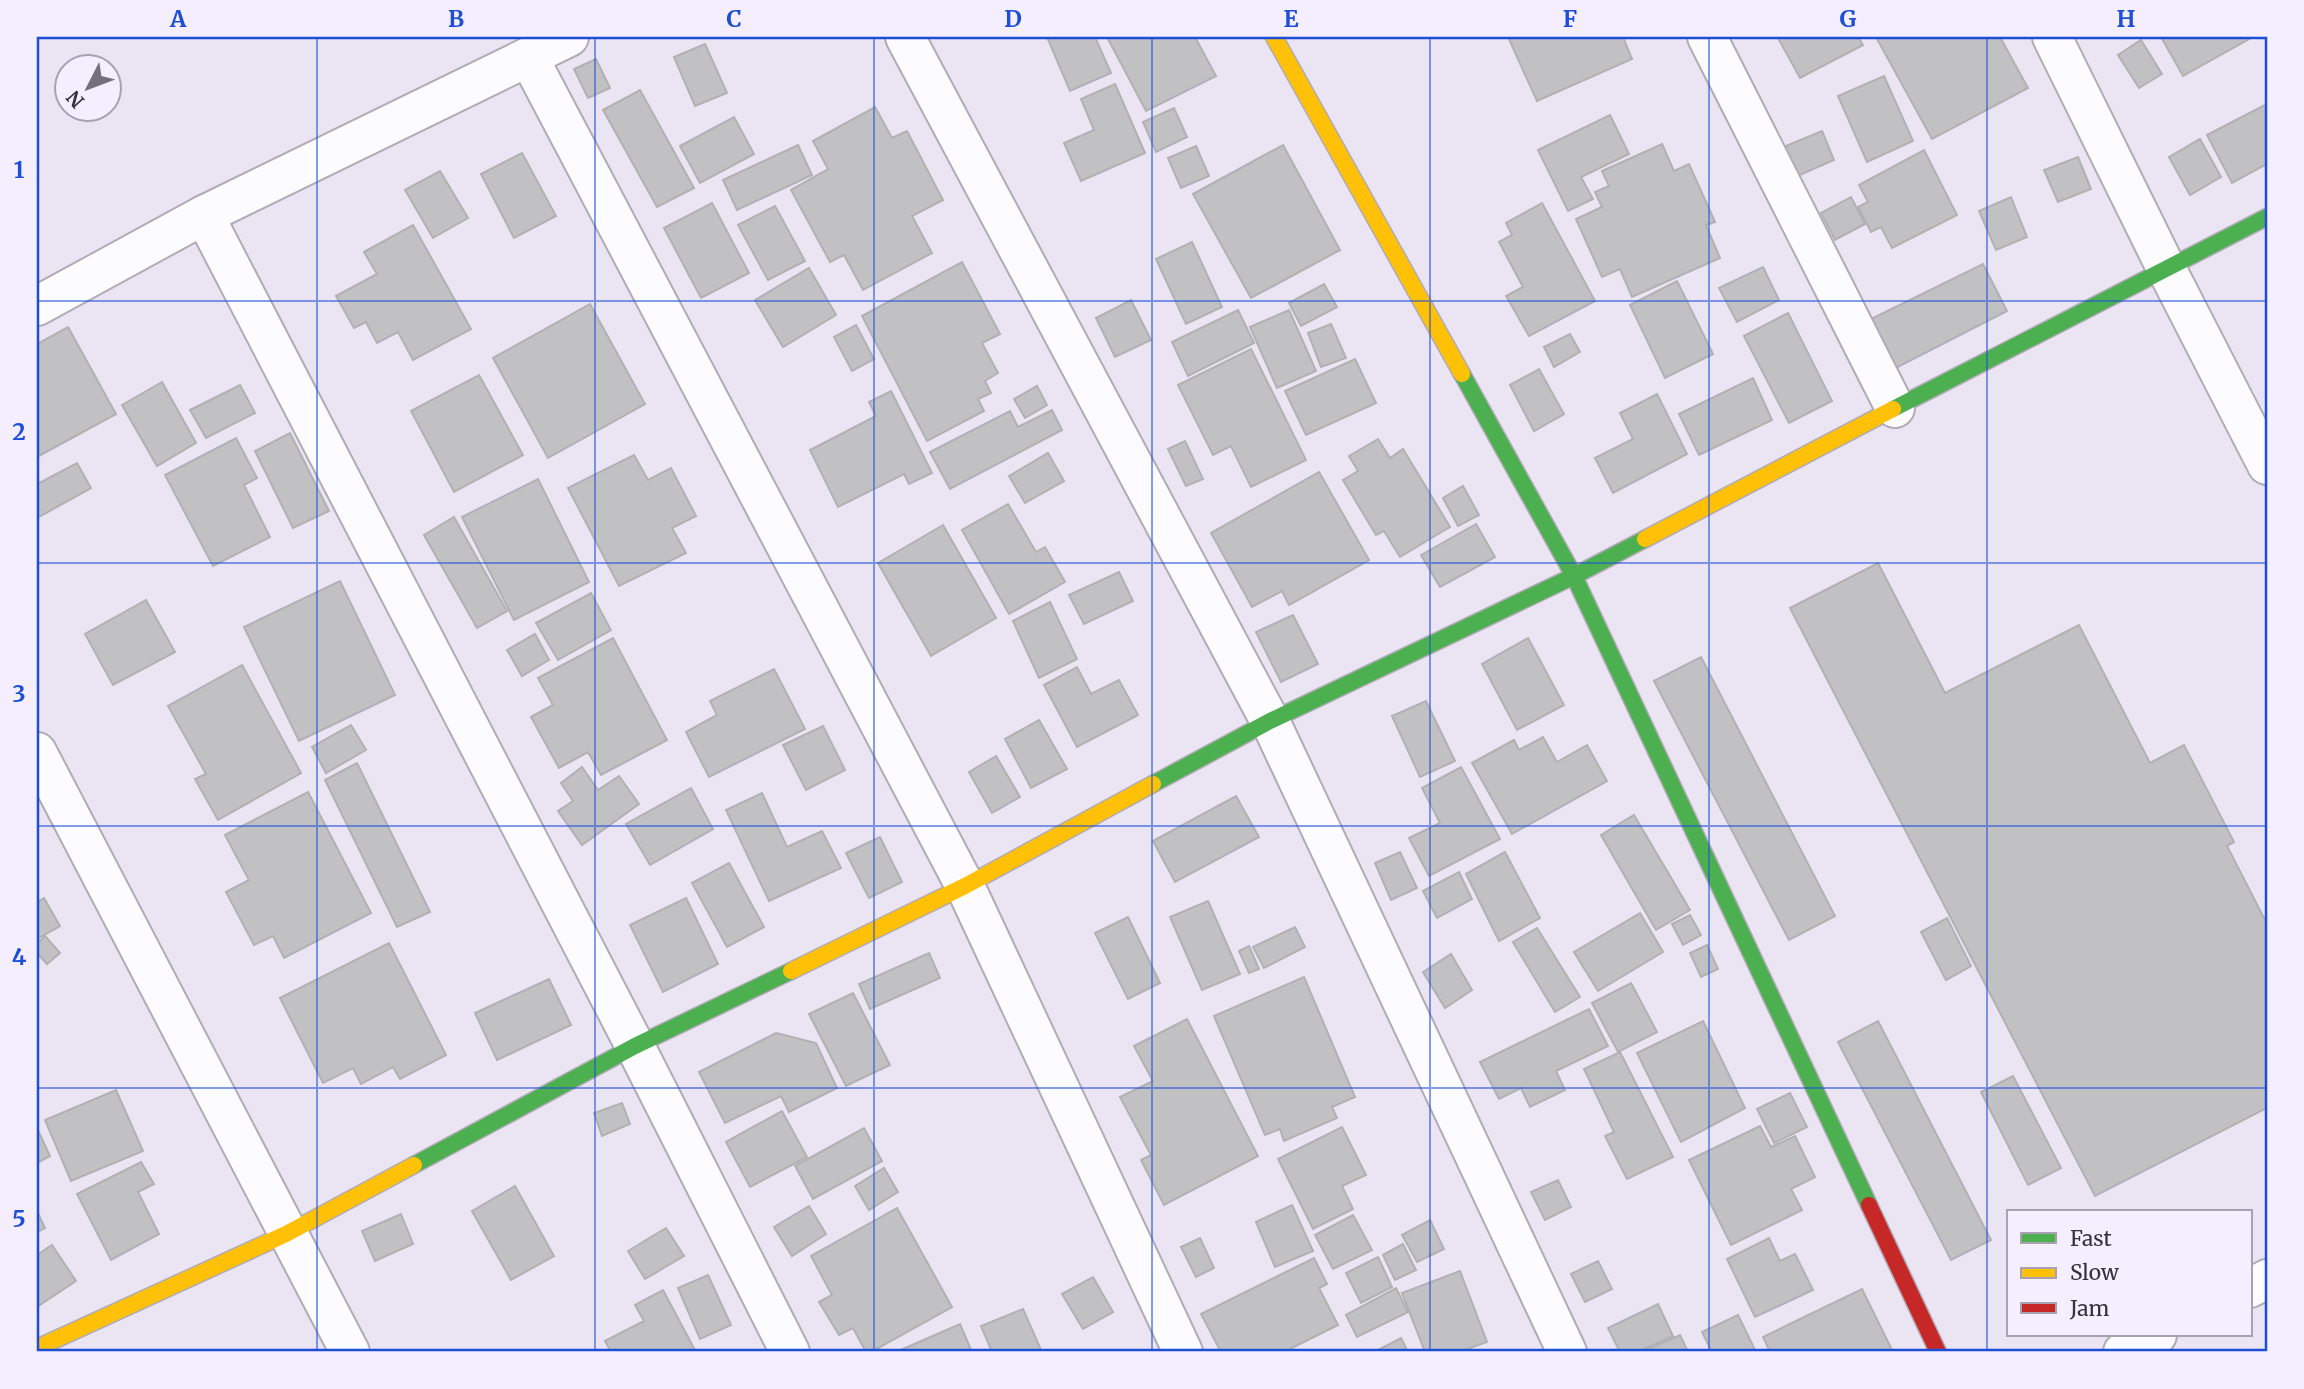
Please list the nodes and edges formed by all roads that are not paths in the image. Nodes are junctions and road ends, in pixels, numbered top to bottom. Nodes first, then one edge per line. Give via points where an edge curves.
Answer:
1 (569, 37) edge
2 (905, 37) edge
3 (1274, 37) edge
4 (1707, 37) edge
5 (2052, 37) edge
6 (529, 58) junction
7 (204, 215) junction
8 (2267, 218) edge
9 (2167, 270) junction
10 (37, 306) edge
11 (1895, 408) junction
12 (2267, 465) edge
13 (1574, 576) junction
14 (1269, 720) junction
15 (37, 751) edge
16 (965, 886) junction
17 (635, 1046) junction
18 (286, 1234) junction
19 (2155, 1336) edge
20 (37, 1348) edge
21 (350, 1352) edge
22 (790, 1352) edge
23 (1183, 1352) edge
24 (1567, 1352) edge
25 (1938, 1352) edge
26 (2123, 1352) edge

1 - 6 street
2 - 14 street
3 - 13 street
4 - 11 street
5 - 9 street
6 - 7 street
6 - 16 street
7 - 10 street
7 - 17 street
8 - 9 street
9 - 11 street
9 - 12 street
11 - 13 street
13 - 14 street
13 - 25 street
14 - 16 street
14 - 24 street
15 - 18 street
16 - 17 street
16 - 23 street
17 - 18 street
17 - 22 street
18 - 20 street
18 - 21 street
19 - 26 street

